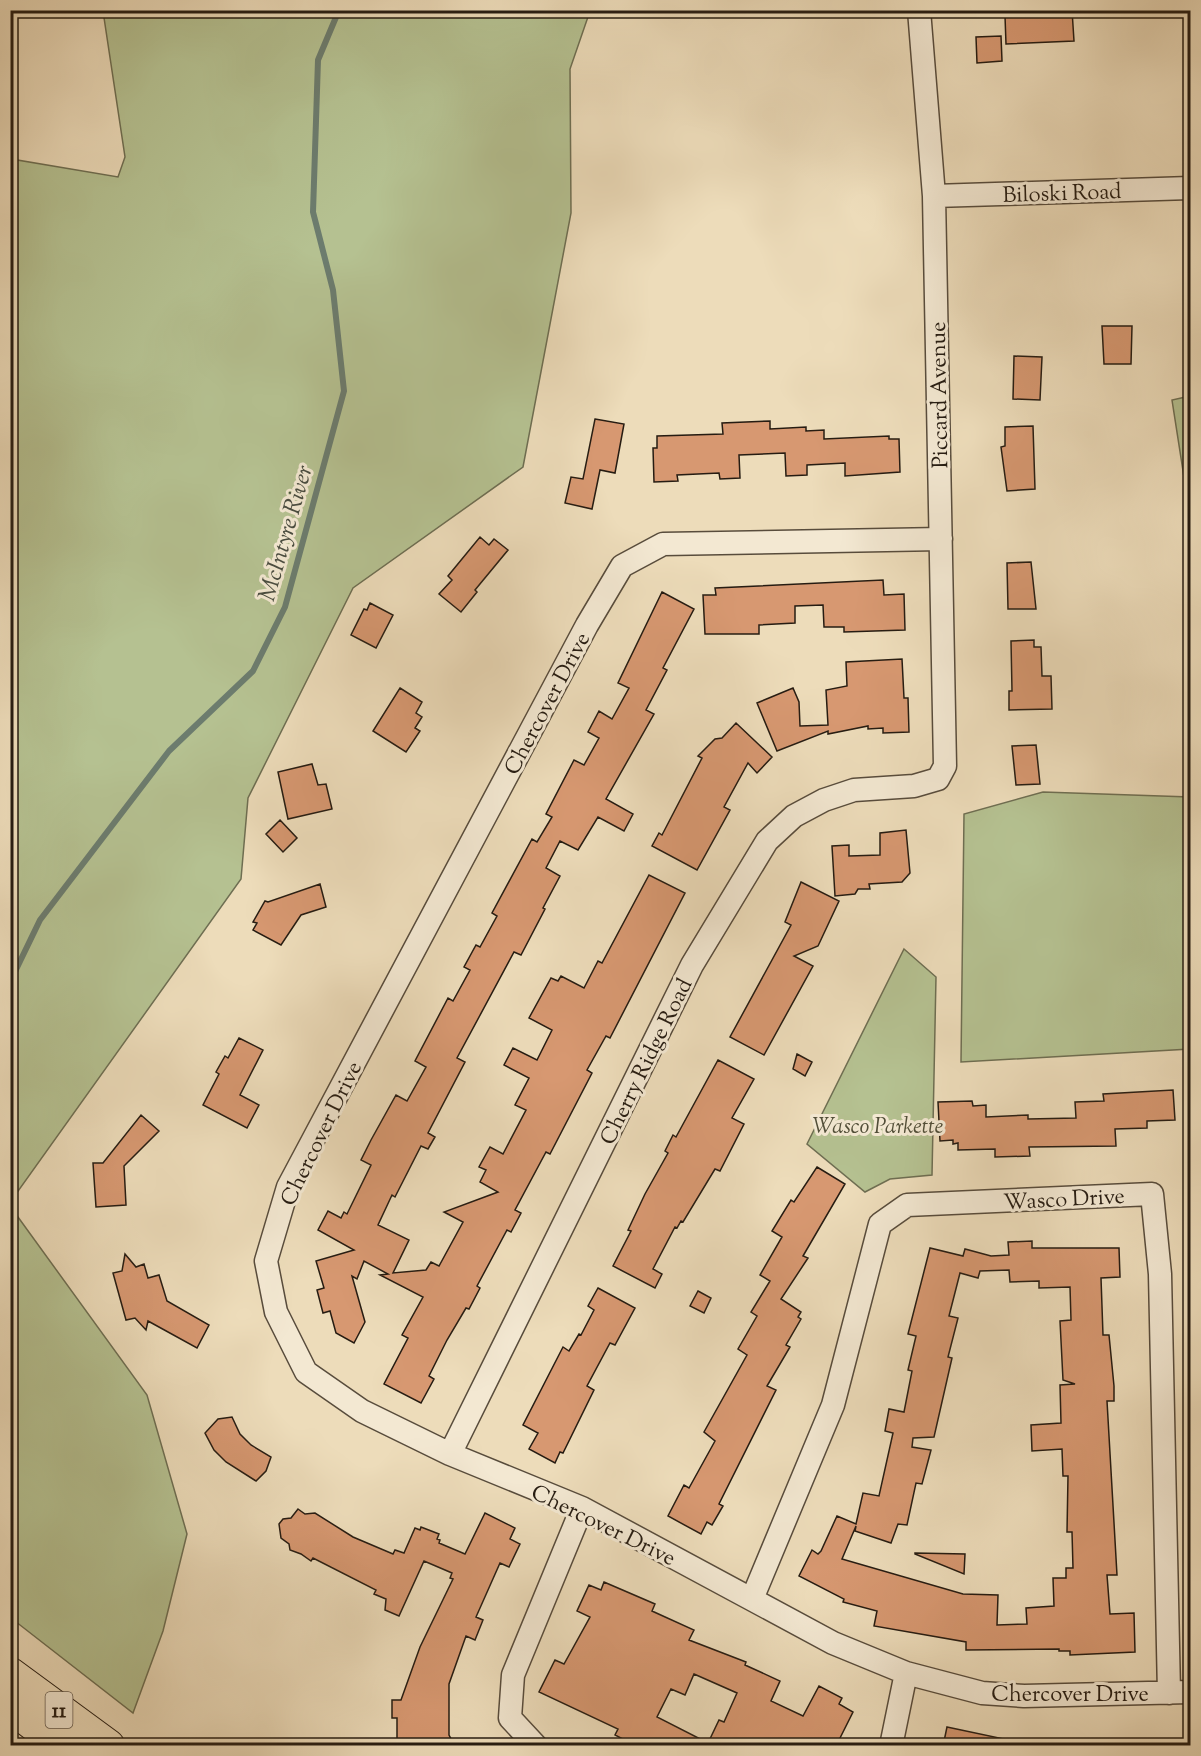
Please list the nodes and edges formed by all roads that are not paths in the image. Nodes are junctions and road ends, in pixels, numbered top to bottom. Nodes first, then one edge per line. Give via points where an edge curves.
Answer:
1 (919, 10) edge
2 (1191, 188) edge
3 (934, 196) junction
4 (941, 539) junction
5 (938, 779) joint
6 (450, 1454) junction
7 (582, 1508) junction
8 (752, 1599) junction
9 (906, 1672) junction
10 (10, 1674) edge
11 (1180, 1692) edge
12 (10, 1706) edge
13 (63, 1746) edge
14 (108, 1746) edge
15 (536, 1746) edge
16 (891, 1746) edge

1 - 3 street, Piccard Avenue
2 - 3 street, Biloski Road
3 - 4 street, Piccard Avenue
4 - 5 street, Piccard Avenue via 945,766
4 - 6 street, Chercover Drive via 663,544 622,567 587,625 288,1187 266,1261 276,1312 306,1372 362,1411
5 - 6 street, Cherry Ridge Road via 914,786 854,790 824,800 794,816 767,841 692,965
6 - 7 street, Chercover Drive
7 - 8 street, Chercover Drive
7 - 15 street via 513,1675 510,1718
8 - 9 street, Chercover Drive via 833,1643
8 - 11 street, Wasco Drive via 833,1405 880,1224 907,1205 1152,1194 1160,1274
9 - 11 street, Chercover Drive via 982,1693 1024,1696
9 - 16 street
10 - 14 highway, 11
12 - 13 highway, 11

